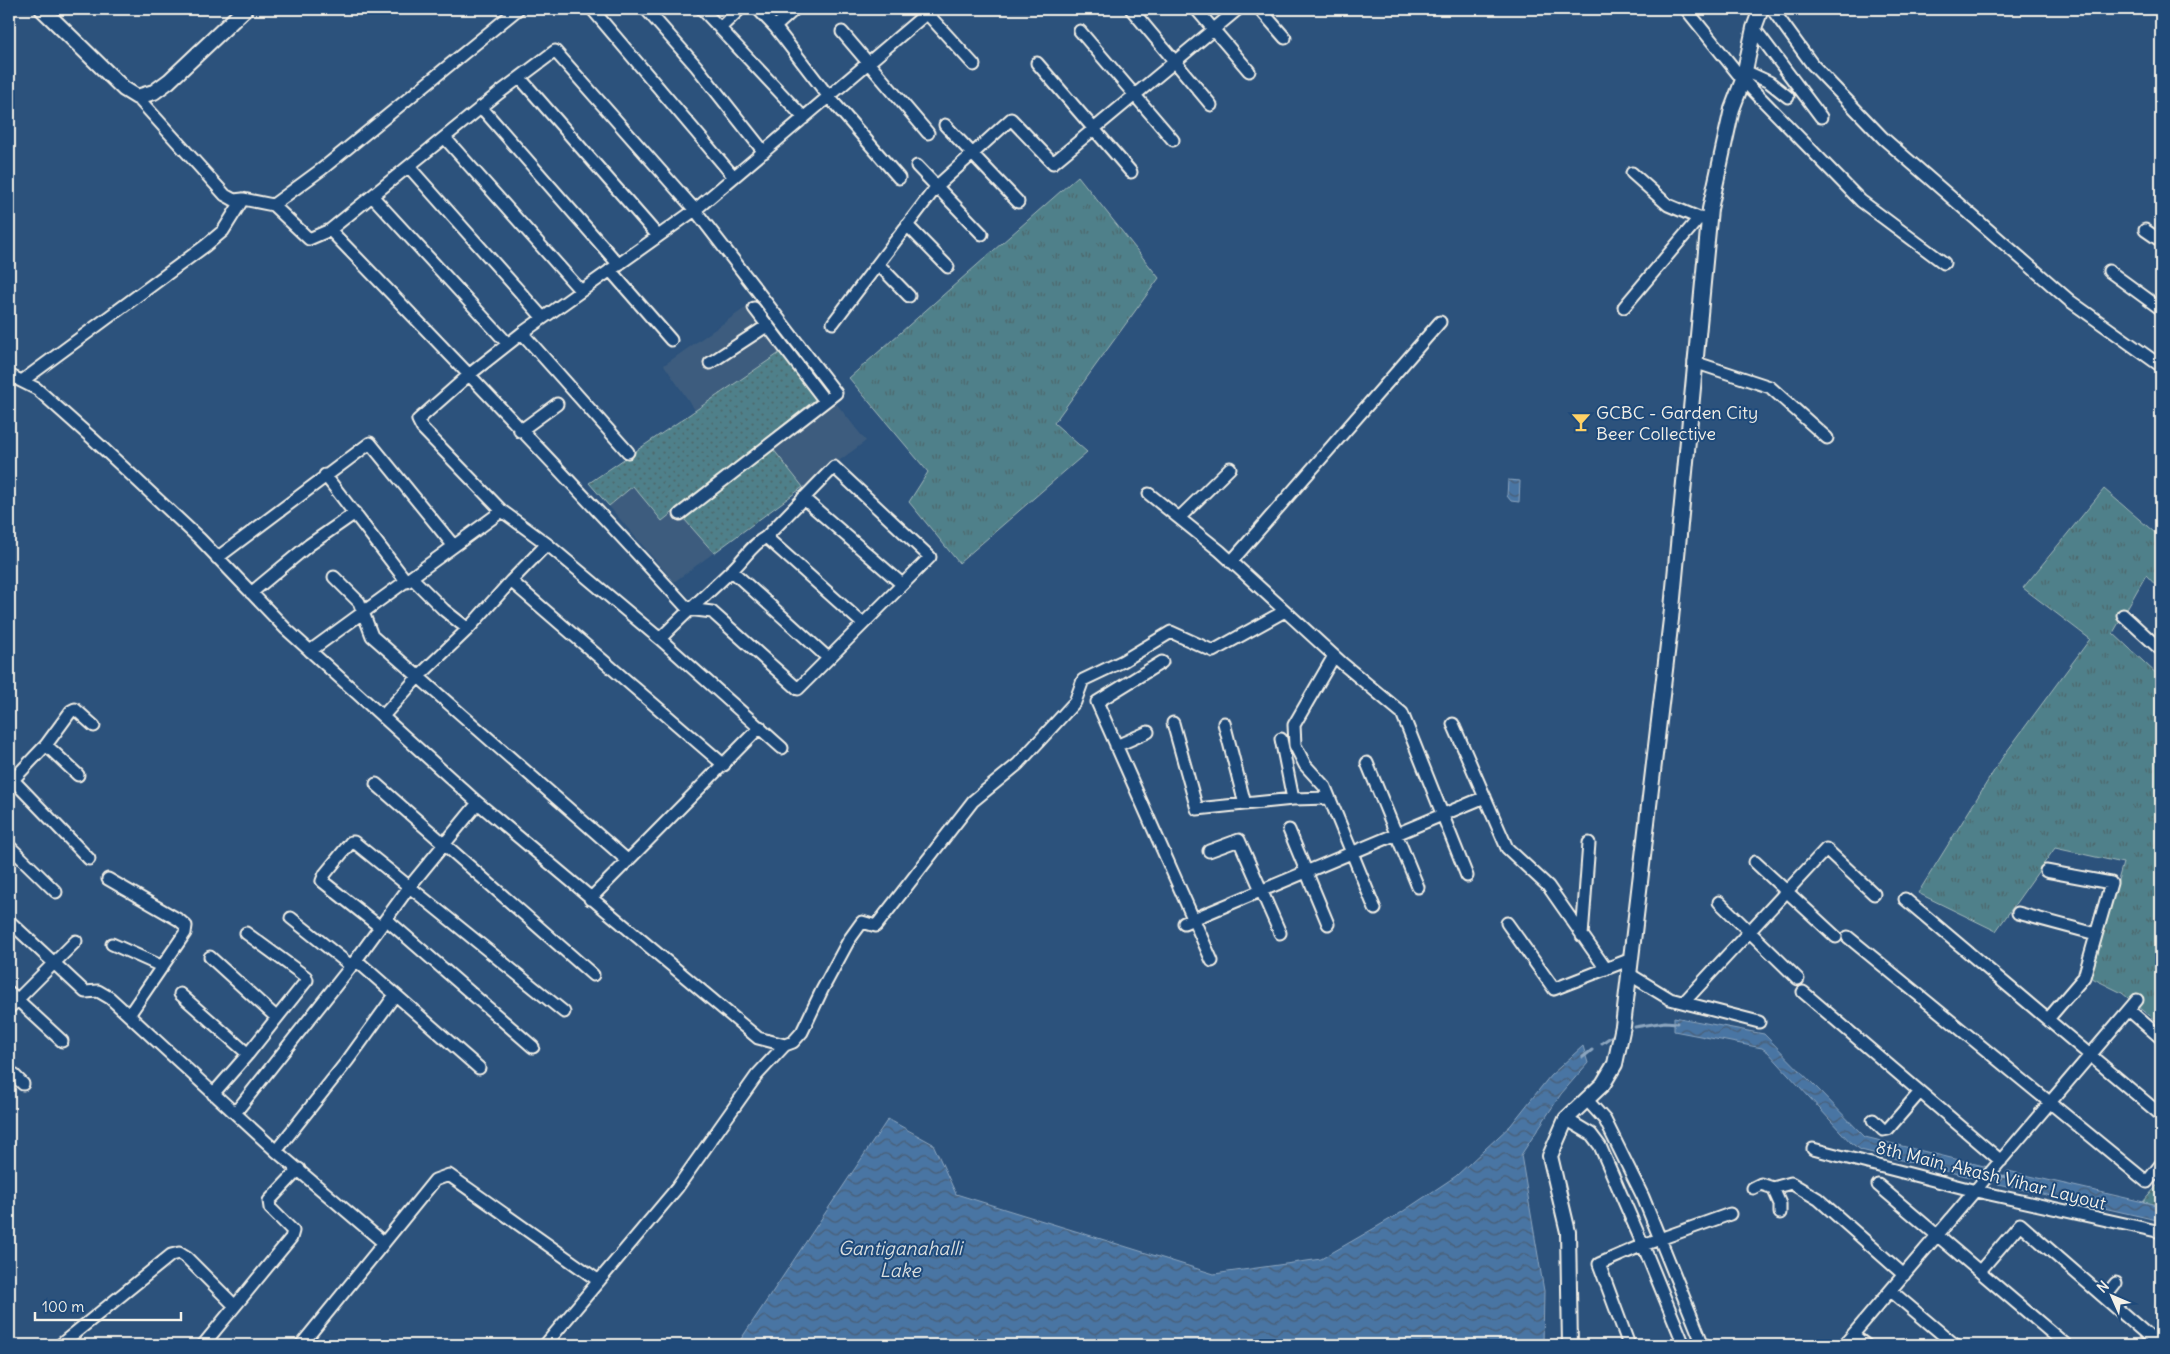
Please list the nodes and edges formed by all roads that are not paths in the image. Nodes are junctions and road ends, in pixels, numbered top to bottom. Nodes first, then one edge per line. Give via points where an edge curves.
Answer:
1 (42, 9) edge
2 (245, 9) edge
3 (518, 9) edge
4 (592, 9) edge
5 (646, 9) edge
6 (702, 9) edge
7 (740, 9) edge
8 (758, 9) edge
9 (795, 9) edge
10 (1131, 9) edge
11 (1196, 9) edge
12 (1238, 9) edge
13 (1260, 9) edge
14 (1686, 9) edge
15 (1761, 9) edge
16 (1772, 9) edge
17 (925, 11) edge
18 (775, 27) junction
19 (720, 28) junction
20 (1754, 28) junction
21 (1214, 29) junction
22 (1080, 31) dead end
23 (842, 32) dead end
24 (1285, 38) dead end
25 (1175, 62) junction
26 (1037, 63) dead end
27 (869, 64) junction
28 (974, 65) dead end
29 (1249, 71) dead end
30 (1744, 75) junction
31 (520, 78) junction
32 (1135, 95) junction
33 (137, 97) junction
34 (830, 97) junction
35 (1788, 97) dead end
36 (1211, 105) dead end
37 (481, 107) junction
38 (1821, 117) dead end
39 (804, 118) junction
40 (945, 125) dead end
41 (1094, 129) junction
42 (928, 134) dead end
43 (445, 138) junction
44 (1173, 140) dead end
45 (764, 152) junction
46 (972, 154) junction
47 (917, 166) dead end
48 (409, 167) junction
49 (1131, 172) dead end
50 (1632, 173) dead end
51 (734, 177) junction
52 (899, 178) dead end
53 (936, 186) junction
54 (372, 196) junction
55 (243, 199) junction
56 (1018, 202) dead end
57 (273, 204) junction
58 (694, 210) junction
59 (1704, 219) junction
60 (907, 225) junction
61 (330, 230) junction
62 (2145, 230) dead end
63 (982, 234) dead end
64 (658, 236) junction
65 (2161, 242) edge
66 (1944, 263) dead end
67 (878, 264) junction
68 (614, 267) junction
69 (948, 267) dead end
70 (2109, 271) dead end
71 (581, 291) junction
72 (909, 296) dead end
73 (1624, 307) dead end
74 (754, 308) dead end
75 (2161, 310) edge
76 (543, 318) junction
77 (1440, 322) dead end
78 (833, 323) dead end
79 (768, 325) junction
80 (522, 334) junction
81 (671, 340) dead end
82 (508, 344) junction
83 (1694, 362) junction
84 (710, 363) dead end
85 (2161, 366) edge
86 (470, 374) junction
87 (9, 375) edge
88 (22, 381) junction
89 (825, 401) junction
90 (557, 404) dead end
91 (520, 431) junction
92 (1826, 438) dead end
93 (628, 452) dead end
94 (1230, 468) dead end
95 (325, 475) junction
96 (1149, 494) dead end
97 (803, 498) junction
98 (502, 511) junction
99 (354, 514) junction
100 (680, 514) dead end
101 (1179, 518) junction
102 (766, 537) junction
103 (547, 544) junction
104 (453, 546) junction
105 (217, 558) junction
106 (1231, 562) junction
107 (732, 571) junction
108 (334, 577) dead end
109 (410, 580) junction
110 (511, 581) junction
111 (902, 584) junction
112 (251, 593) junction
113 (688, 609) junction
114 (1285, 611) junction
115 (362, 612) junction
116 (2123, 615) dead end
117 (862, 623) junction
118 (468, 629) junction
119 (660, 640) junction
120 (2161, 650) edge
121 (310, 651) junction
122 (1334, 656) junction
123 (827, 657) junction
124 (1162, 662) dead end
125 (418, 677) junction
126 (383, 716) junction
127 (1173, 723) dead end
128 (1224, 723) dead end
129 (1453, 724) dead end
130 (94, 726) dead end
131 (760, 727) junction
132 (1148, 732) dead end
133 (1281, 739) dead end
134 (46, 745) junction
135 (1116, 746) junction
136 (782, 748) dead end
137 (1367, 763) dead end
138 (724, 765) junction
139 (78, 775) dead end
140 (11, 782) edge
141 (376, 784) dead end
142 (1485, 797) junction
143 (1329, 798) junction
144 (1293, 799) junction
145 (478, 803) junction
146 (1244, 804) junction
147 (1442, 815) junction
148 (1289, 830) dead end
149 (1396, 834) junction
150 (444, 843) junction
151 (1589, 843) dead end
152 (9, 846) edge
153 (1208, 851) dead end
154 (1352, 852) junction
155 (90, 859) dead end
156 (628, 861) junction
157 (1755, 862) dead end
158 (2046, 871) dead end
159 (1306, 872) junction
160 (1466, 876) dead end
161 (108, 879) dead end
162 (410, 886) junction
163 (1418, 887) dead end
164 (1261, 890) junction
165 (56, 892) dead end
166 (1787, 892) junction
167 (1874, 894) dead end
168 (590, 899) junction
169 (1905, 899) dead end
170 (1719, 902) dead end
171 (1374, 909) dead end
172 (2018, 913) dead end
173 (291, 918) dead end
174 (1188, 921) junction
175 (9, 922) edge
176 (383, 923) junction
177 (1507, 923) dead end
178 (1328, 924) dead end
179 (1750, 932) junction
180 (1280, 933) dead end
181 (246, 934) dead end
182 (2096, 934) junction
183 (1582, 936) junction
184 (76, 941) dead end
185 (112, 944) dead end
186 (210, 957) dead end
187 (1631, 959) junction
188 (1212, 961) dead end
189 (354, 963) junction
190 (53, 964) junction
191 (161, 966) junction
192 (1606, 969) junction
193 (1629, 974) junction
194 (593, 975) dead end
195 (1798, 979) dead end
196 (1803, 992) dead end
197 (180, 994) dead end
198 (395, 995) junction
199 (13, 996) edge
200 (2138, 1000) dead end
201 (1684, 1002) junction
202 (9, 1008) edge
203 (2129, 1010) junction
204 (564, 1012) dead end
205 (129, 1015) junction
206 (276, 1017) junction
207 (2048, 1020) junction
208 (1759, 1022) dead end
209 (2161, 1038) edge
210 (62, 1041) dead end
211 (785, 1045) junction
212 (533, 1047) dead end
213 (248, 1054) junction
214 (2091, 1055) junction
215 (479, 1068) dead end
216 (9, 1070) edge
217 (23, 1084) dead end
218 (1920, 1092) junction
219 (213, 1094) junction
220 (1587, 1100) junction
221 (2050, 1103) junction
222 (236, 1114) junction
223 (2161, 1114) edge
224 (1566, 1119) junction
225 (1873, 1120) dead end
226 (1813, 1149) dead end
227 (276, 1151) junction
228 (2001, 1161) junction
229 (2161, 1164) edge
230 (299, 1169) junction
231 (1878, 1185) dead end
232 (1753, 1188) dead end
233 (1773, 1188) junction
234 (1978, 1189) junction
235 (1780, 1213) dead end
236 (1730, 1214) dead end
237 (2161, 1232) edge
238 (1938, 1235) junction
239 (1660, 1240) junction
240 (384, 1243) junction
241 (1643, 1245) junction
242 (1980, 1271) junction
243 (1904, 1275) junction
244 (600, 1281) junction
245 (2116, 1283) dead end
246 (1891, 1291) junction
247 (2105, 1297) junction
248 (235, 1306) junction
249 (1853, 1335) junction
250 (60, 1345) edge
251 (203, 1345) edge
252 (301, 1345) edge
253 (544, 1345) edge
254 (1570, 1345) edge
255 (1629, 1345) edge
256 (1684, 1345) edge
257 (1703, 1345) edge
258 (1844, 1345) edge
259 (1866, 1345) edge
260 (1955, 1345) edge
261 (2066, 1345) edge
262 (2160, 1345) edge

1 - 33 street via 124,89
2 - 33 street via 169,81 154,92
3 - 57 street via 322,169
4 - 51 street
5 - 45 street
6 - 19 street
7 - 19 street
8 - 18 street
9 - 18 street
10 - 25 street
11 - 21 street
12 - 21 street
13 - 24 street
14 - 30 street
15 - 20 street
16 - 85 street via 1812,64 1883,138 2070,301
17 - 27 street
17 - 28 street
18 - 34 street
19 - 39 street
20 - 30 street
20 - 38 street
21 - 25 street
21 - 29 street
22 - 32 street
23 - 27 street
25 - 32 street
25 - 36 street
26 - 41 street
27 - 34 street
27 - 42 street
30 - 35 street via 1769,82
30 - 59 street
30 - 66 street via 1861,201
31 - 37 street
31 - 58 street via 555,51
31 - 64 street
32 - 41 street
32 - 44 street
33 - 55 street via 225,194 234,200
34 - 39 street
34 - 52 street
37 - 43 street
37 - 68 street
39 - 45 street
40 - 46 street
41 - 46 street via 1053,163 1012,119
41 - 49 street
43 - 48 street
43 - 71 street
45 - 51 street
46 - 53 street
46 - 56 street
47 - 53 street
48 - 54 street
48 - 76 street
50 - 59 street via 1668,205
51 - 58 street
53 - 60 street
53 - 63 street
54 - 61 street
54 - 82 street
55 - 57 street
55 - 88 street via 223,231 205,246
57 - 61 street via 309,238
58 - 64 street
58 - 89 street via 836,393
59 - 73 street
59 - 83 street
60 - 67 street
60 - 69 street
61 - 86 street
62 - 65 street
64 - 68 street
67 - 72 street
67 - 78 street
68 - 71 street
68 - 81 street
70 - 75 street
71 - 76 street
74 - 79 street
76 - 80 street
77 - 106 street
79 - 84 street
79 - 89 street
80 - 82 street
80 - 93 street
82 - 86 street
83 - 92 street via 1770,387
83 - 187 street via 1670,620
86 - 91 street
86 - 98 street via 418,420
87 - 88 street
88 - 105 street via 36,389 93,439
89 - 100 street
90 - 91 street
91 - 113 street via 582,493
94 - 101 street
95 - 99 street
95 - 104 street via 370,443
95 - 105 street
96 - 101 street
97 - 102 street
97 - 111 street
97 - 111 street via 834,467 930,557
98 - 103 street
98 - 104 street
99 - 109 street
99 - 112 street via 309,545
101 - 106 street
102 - 107 street
102 - 117 street
103 - 110 street
103 - 119 street
104 - 109 street
105 - 112 street
106 - 114 street
107 - 113 street
107 - 123 street
108 - 115 street via 359,602
109 - 115 street
109 - 118 street
110 - 118 street
110 - 138 street
111 - 117 street
112 - 121 street
113 - 119 street
113 - 123 street via 712,612 798,689
114 - 122 street
114 - 211 street via 1213,651 1171,632 1123,661 1082,680 1075,702 1018,764 973,801 876,926 862,922 849,940 802,1032
115 - 121 street
115 - 125 street via 372,636
116 - 120 street
117 - 123 street
118 - 125 street
119 - 131 street
121 - 126 street
122 - 143 street via 1294,725 1295,745 1305,765 1325,787
122 - 147 street via 1402,713
124 - 135 street via 1097,702
125 - 126 street
125 - 156 street
126 - 145 street
127 - 146 street via 1197,810
128 - 146 street
129 - 142 street
130 - 134 street via 75,709
131 - 136 street
131 - 138 street
132 - 135 street
133 - 144 street
134 - 139 street
134 - 140 street
135 - 174 street
137 - 149 street
138 - 156 street
140 - 155 street
141 - 150 street
142 - 147 street
142 - 183 street via 1507,848 1548,886
143 - 144 street
143 - 154 street
144 - 146 street
145 - 150 street
145 - 168 street
147 - 149 street
147 - 160 street
148 - 159 street
149 - 154 street
149 - 163 street
150 - 162 street
150 - 194 street
151 - 183 street
152 - 165 street
153 - 164 street via 1239,840
154 - 159 street
154 - 171 street
156 - 168 street
157 - 166 street
158 - 182 street via 2111,884
159 - 164 street
159 - 178 street
161 - 191 street via 186,926 185,933
162 - 176 street
162 - 176 street via 354,842 325,874 322,881
162 - 204 street
164 - 174 street
164 - 180 street
166 - 167 street via 1826,850
166 - 179 street
166 - 221 street
168 - 211 street via 758,1038
169 - 207 street
170 - 179 street
172 - 182 street
173 - 189 street
174 - 188 street
175 - 190 street
176 - 189 street
176 - 212 street
177 - 192 street via 1554,989
179 - 195 street
179 - 201 street
181 - 206 street via 306,977 305,983
182 - 207 street via 2084,976
183 - 192 street
184 - 190 street
185 - 191 street
186 - 206 street
187 - 192 street
187 - 193 street
189 - 198 street
189 - 222 street
190 - 199 street
190 - 205 street via 85,992 98,991
191 - 205 street
193 - 201 street via 1670,998
193 - 220 street via 1615,1064 1603,1084
196 - 218 street
197 - 213 street
198 - 215 street
198 - 227 street
199 - 202 street
199 - 210 street
200 - 203 street
201 - 208 street
203 - 209 street
203 - 214 street
205 - 219 street
206 - 213 street
207 - 214 street
211 - 244 street via 757,1075 676,1189
213 - 219 street
214 - 221 street
214 - 223 street
216 - 217 street
218 - 225 street via 1888,1129 1883,1130
218 - 228 street
219 - 222 street
220 - 224 street
220 - 239 street via 1605,1120
221 - 228 street
221 - 229 street via 2146,1182
222 - 227 street
224 - 241 street via 1591,1134 1600,1146
224 - 254 street via 1550,1156 1568,1232
226 - 234 street, 8th Main, Akash Vihar Layout
227 - 230 street
228 - 234 street
230 - 240 street
230 - 248 street via 268,1201 270,1208 293,1231 291,1238
231 - 238 street
232 - 233 street via 1761,1184
233 - 235 street
233 - 243 street via 1791,1183 1818,1199
234 - 237 street, 8th Main, Akash Vihar Layout
234 - 238 street
236 - 239 street
238 - 242 street
238 - 243 street
239 - 241 street
239 - 257 street
240 - 244 street via 436,1180 449,1175
240 - 252 street
241 - 255 street via 1599,1264
241 - 256 street
242 - 247 street via 2020,1224
242 - 261 street
243 - 246 street
244 - 253 street
245 - 247 street
246 - 249 street
246 - 260 street
247 - 262 street
248 - 250 street via 179,1253 171,1255
248 - 251 street
249 - 258 street
249 - 259 street

